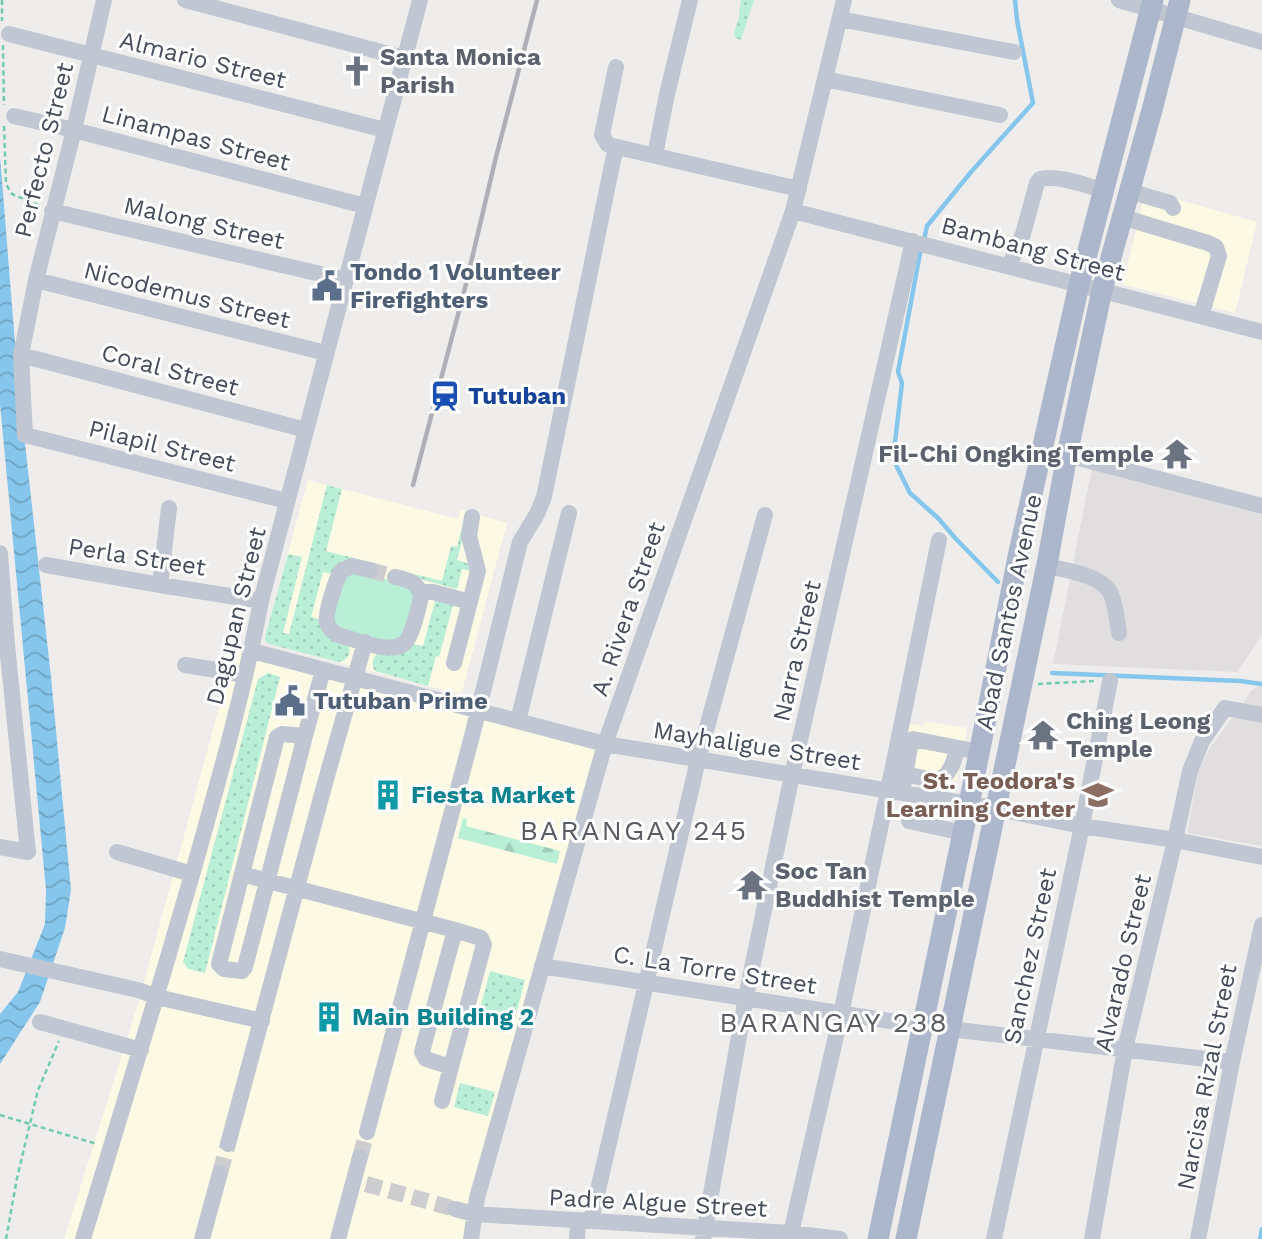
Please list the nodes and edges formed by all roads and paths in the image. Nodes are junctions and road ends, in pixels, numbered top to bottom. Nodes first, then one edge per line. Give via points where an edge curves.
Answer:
1 (104, 0) edge
2 (185, 0) edge
3 (419, 0) edge
4 (690, 0) edge
5 (845, 0) edge
6 (1119, 0) edge
7 (1152, 5) edge
8 (1178, 8) edge
9 (840, 19) junction
10 (9, 34) dead end
11 (1262, 42) edge
12 (1014, 52) dead end
13 (91, 54) junction
14 (404, 58) junction
15 (616, 67) dead end
16 (825, 79) junction
17 (1000, 115) dead end
18 (14, 116) dead end
19 (74, 130) junction
20 (385, 130) junction
21 (617, 147) junction
22 (655, 155) junction
23 (799, 189) junction
24 (1103, 190) junction
25 (365, 206) junction
26 (1125, 207) junction
27 (52, 211) junction
28 (793, 211) junction
29 (1170, 216) dead end
30 (921, 243) junction
31 (1009, 266) junction
32 (36, 280) junction
33 (346, 280) junction
34 (1079, 285) junction
35 (1102, 290) junction
36 (1201, 316) junction
37 (1262, 332) edge
38 (326, 354) junction
39 (21, 355) junction
40 (306, 430) junction
41 (25, 436) joint
42 (1067, 455) junction
43 (288, 501) junction
44 (1262, 506) edge
45 (169, 508) dead end
46 (569, 513) dead end
47 (765, 515) dead end
48 (472, 517) dead end
49 (939, 540) dead end
50 (0, 553) edge
51 (46, 565) dead end
52 (1046, 566) junction
53 (370, 570) tunnel mouth
54 (396, 577) tunnel mouth
55 (160, 585) junction
56 (421, 592) junction
57 (261, 601) junction
58 (470, 602) junction
59 (1119, 633) dead end
60 (365, 642) junction
61 (3, 644) edge
62 (252, 651) junction
63 (454, 663) dead end
64 (185, 665) dead end
65 (323, 670) junction
66 (245, 676) junction
67 (355, 678) junction
68 (1110, 681) joint
69 (1021, 685) junction
70 (478, 710) junction
71 (1262, 715) edge
72 (518, 721) junction
73 (305, 736) junction
74 (605, 744) junction
75 (957, 748) junction
76 (979, 752) junction
77 (698, 760) junction
78 (905, 774) junction
79 (792, 775) junction
80 (895, 792) junction
81 (969, 804) junction
82 (994, 808) junction
83 (909, 821) dead end
84 (1082, 826) junction
85 (963, 833) junction
86 (1175, 840) junction
87 (0, 847) edge
88 (117, 852) dead end
89 (1262, 857) edge
90 (192, 874) junction
91 (242, 874) junction
92 (267, 880) junction
93 (297, 888) junction
94 (423, 921) junction
95 (1262, 925) edge
96 (455, 930) junction
97 (5, 960) edge
98 (542, 967) junction
99 (646, 983) junction
100 (157, 997) junction
101 (746, 997) junction
102 (841, 1014) junction
103 (40, 1021) dead end
104 (262, 1021) junction
105 (922, 1026) junction
106 (64, 1028) junction
107 (950, 1029) junction
108 (1035, 1039) junction
109 (1125, 1049) junction
110 (141, 1050) junction
111 (1232, 1062) junction
112 (451, 1067) junction
113 (442, 1101) dead end
114 (0, 1115) edge
115 (30, 1124) junction
116 (367, 1132) tunnel mouth
117 (228, 1144) tunnel mouth
118 (111, 1148) junction
119 (360, 1157) tunnel mouth
120 (220, 1173) tunnel mouth
121 (455, 1209) tunnel mouth
122 (474, 1214) junction
123 (585, 1221) junction
124 (791, 1233) junction
125 (704, 1234) edge
126 (6, 1239) edge
127 (83, 1239) edge
128 (202, 1239) edge
129 (338, 1239) edge
130 (471, 1239) edge
131 (577, 1239) edge
132 (840, 1239) edge
133 (878, 1239) edge
134 (906, 1239) edge
135 (994, 1239) edge
136 (1092, 1239) edge
137 (1198, 1239) edge

1 - 13 street, Perfecto Street
2 - 14 street
3 - 14 street, Dagupan Street
4 - 22 street
5 - 9 street, A. Rivera Street
6 - 7 street
7 - 8 street
7 - 24 main road, Abad Santos Avenue
8 - 11 street
8 - 26 main road, Abad Santos Avenue
9 - 12 street
9 - 16 street, A. Rivera Street
10 - 13 street, Almario Street
13 - 19 street, Perfecto Street
13 - 20 street, Almario Street
14 - 20 street, Dagupan Street
15 - 21 street via 602,135 608,145
16 - 17 street
16 - 23 street, A. Rivera Street
18 - 19 street, Linampas Street
19 - 25 street, Linampas Street
19 - 27 street, Perfecto Street
20 - 25 street, Dagupan Street
21 - 22 street
21 - 70 street via 544,497 520,542
22 - 23 street
23 - 28 street, A. Rivera Street
24 - 31 street via 1040,179
24 - 34 main road, Abad Santos Avenue
25 - 33 street, Dagupan Street
26 - 29 street via 1161,224
26 - 35 main road, Abad Santos Avenue
26 - 36 street via 1216,247 1219,256
27 - 32 street, Perfecto Street
27 - 33 street, Malong Street
28 - 30 street, Bambang Street
28 - 74 street, A. Rivera Street
30 - 31 street, Bambang Street
30 - 79 street, Narra Street
31 - 34 street, Bambang Street
32 - 38 street, Nicodemus Street
32 - 39 street, Perfecto Street
33 - 38 street, Dagupan Street
34 - 35 street, Bambang Street
34 - 76 main road, Abad Santos Avenue
35 - 36 street, Bambang Street
35 - 42 main road, Abad Santos Avenue
36 - 37 street, Bambang Street
38 - 40 street, Dagupan Street
39 - 40 street, Coral Street
39 - 41 street, Perfecto Street
40 - 43 street, Dagupan Street
41 - 43 street, Pilapil Street
42 - 44 street
42 - 52 main road, Abad Santos Avenue
43 - 57 street, Dagupan Street
45 - 55 street
46 - 72 street
47 - 77 street
48 - 58 street via 469,536 478,571
49 - 80 street
50 - 61 street
51 - 55 street, Perla Street
52 - 59 street via 1102,583 1113,597
52 - 69 main road, Abad Santos Avenue
53 - 60 street via 352,566 341,571 327,618 334,633
54 - 56 street via 413,582
55 - 57 street, Perla Street
56 - 58 street
56 - 60 street via 404,644 388,649
57 - 62 street, Dagupan Street
58 - 63 street
60 - 67 street
61 - 87 street via 28,852
62 - 65 street, Mayhaligue Street
62 - 66 street, Dagupan Street
64 - 66 street
65 - 67 street, Mayhaligue Street
65 - 73 street
66 - 90 street, Dagupan Street
67 - 70 street, Mayhaligue Street
67 - 93 street
68 - 69 path
68 - 84 street, Sanchez Street
69 - 82 main road, Abad Santos Avenue
70 - 72 street, Mayhaligue Street
70 - 94 street
71 - 86 street, Alvarado Street via 1225,708 1202,741 1190,771 1189,798
72 - 74 street, Mayhaligue Street
73 - 91 street via 277,737
73 - 92 street
74 - 77 street, Mayhaligue Street
74 - 98 street, A. Rivera Street
75 - 76 street
75 - 78 street via 950,770 937,781
75 - 78 street via 913,739
76 - 81 main road, Abad Santos Avenue
77 - 79 street, Mayhaligue Street
77 - 99 street
78 - 80 street
79 - 80 street, Mayhaligue Street
79 - 101 street, Narra Street
80 - 81 street, Mayhaligue Street
80 - 102 street
81 - 82 street, Mayhaligue Street
81 - 85 main road, Abad Santos Avenue
82 - 84 street, Mayhaligue Street
82 - 107 main road, Abad Santos Avenue
83 - 85 street
84 - 86 street, Mayhaligue Street
84 - 108 street, Sanchez Street
85 - 105 main road, Abad Santos Avenue
86 - 89 street, Mayhaligue Street
86 - 109 street, Alvarado Street
88 - 90 street
90 - 100 street, Dagupan Street
91 - 92 street
91 - 92 street via 219,964 224,968 242,971 245,967
92 - 93 street
93 - 94 street
93 - 104 street
94 - 96 street
94 - 116 street
95 - 111 street, Narcisa Rizal Street
96 - 112 street via 479,937 484,945
96 - 112 street via 422,1052 429,1061
97 - 100 street
98 - 99 street, C. La Torre Street
98 - 122 street, A. Rivera Street
99 - 101 street, C. La Torre Street
99 - 123 street
100 - 104 street
100 - 110 street, Dagupan Street
101 - 102 street, C. La Torre Street
101 - 125 street, Narra Street
102 - 105 street, C. La Torre Street
102 - 124 street
103 - 106 street
104 - 117 street
105 - 133 main road, Abad Santos Avenue
106 - 110 street
106 - 115 path via 38,1090
107 - 108 street
107 - 134 main road, Abad Santos Avenue
108 - 109 street
108 - 135 street, Sanchez Street
109 - 111 street
109 - 136 street, Alvarado Street
110 - 118 street, Dagupan Street
111 - 137 street, Narcisa Rizal Street
112 - 113 street
114 - 115 path
115 - 118 path
115 - 126 path
118 - 127 street, Dagupan Street
119 - 129 street via 360,1182
120 - 128 street
121 - 122 street, Padre Algue Street
122 - 123 street, Padre Algue Street
122 - 130 street, A. Rivera Street
123 - 125 street, Padre Algue Street
123 - 131 street
124 - 125 street, Padre Algue Street
124 - 132 street, Padre Algue Street

